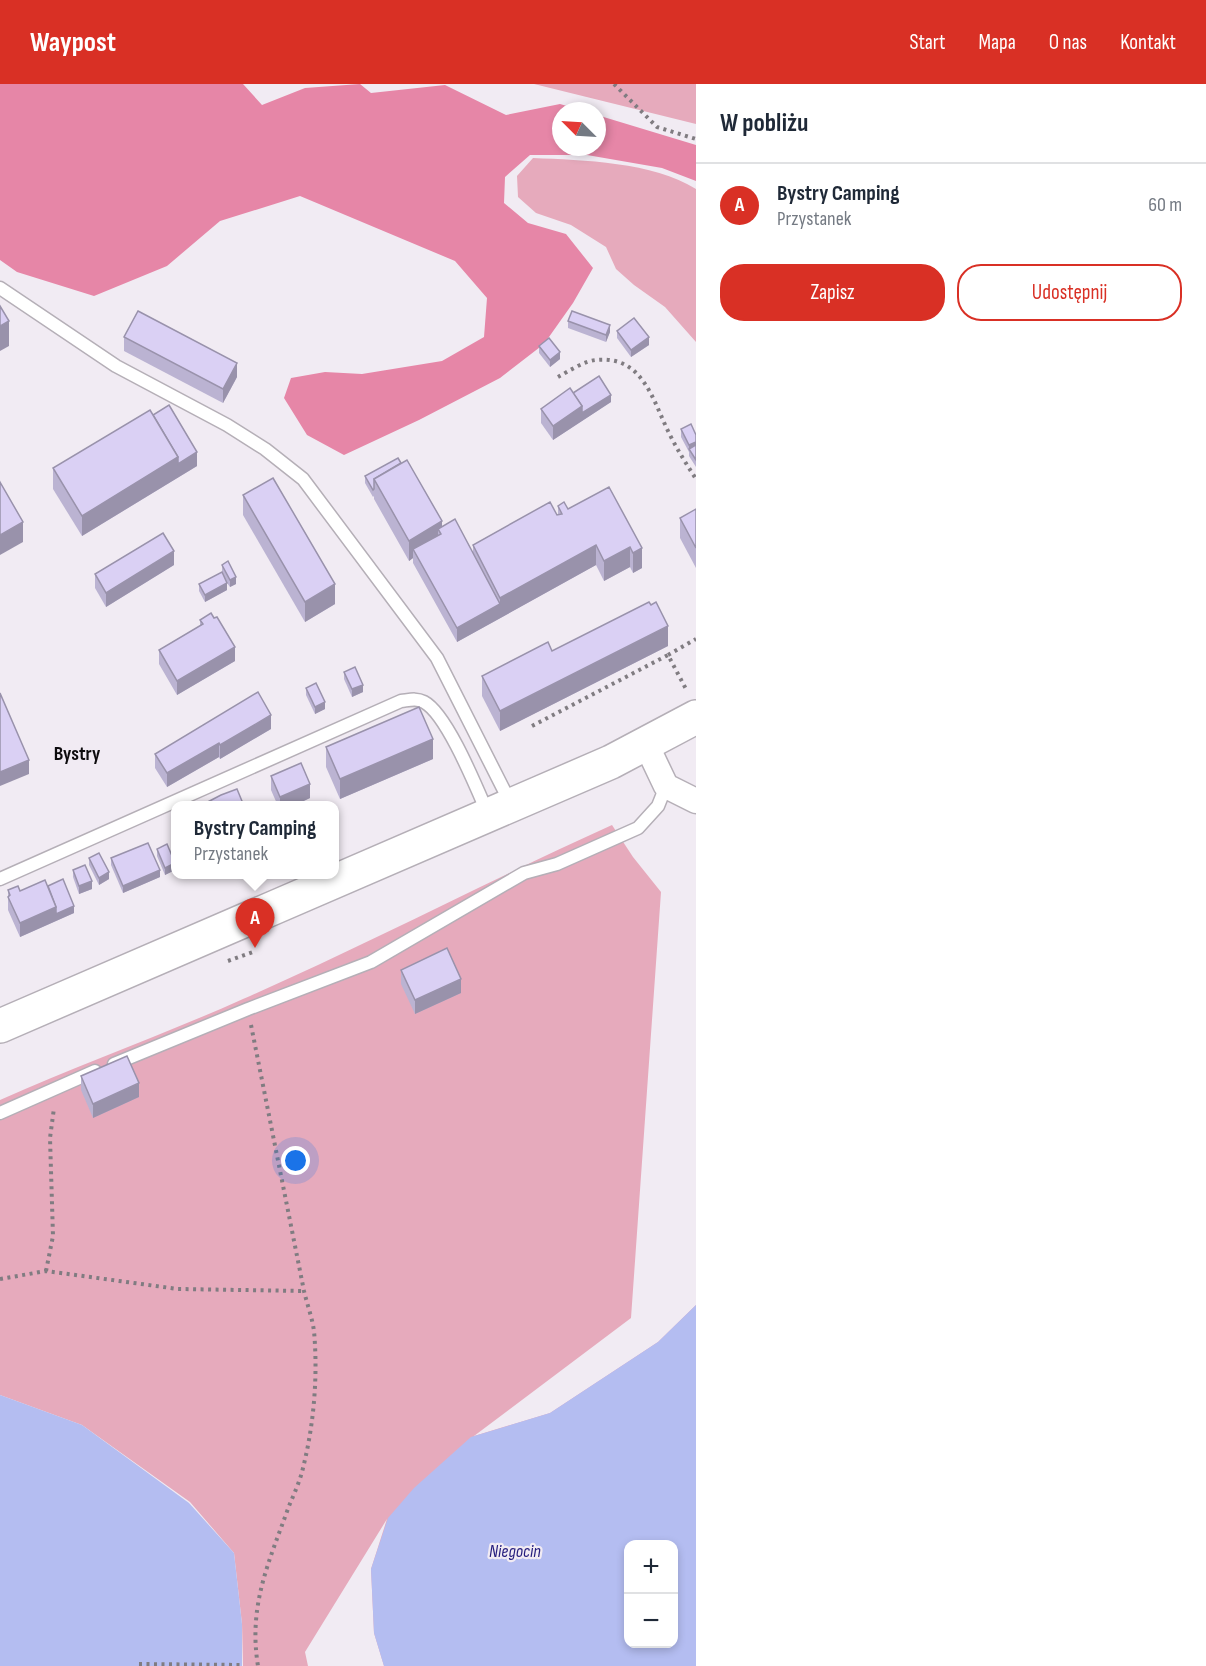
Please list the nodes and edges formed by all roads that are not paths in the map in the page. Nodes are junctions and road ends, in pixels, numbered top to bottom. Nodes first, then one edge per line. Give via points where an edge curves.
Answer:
1 (0, 288) edge
2 (694, 709) edge
3 (646, 744) junction
4 (666, 786) junction
5 (176, 801) edge
6 (696, 801) edge
7 (171, 803) edge
8 (500, 810) junction
9 (0, 879) edge
10 (0, 1026) edge
11 (0, 1113) edge

1 - 8 lane via 116,366 256,443 303,479 437,658
2 - 3 main road
3 - 4 street
3 - 8 main road
4 - 6 street
4 - 11 lane via 658,806 638,828 557,864 524,873 371,962 58,1086
5 - 8 lane via 401,701 416,699 438,714 467,768
7 - 9 lane
8 - 10 main road

